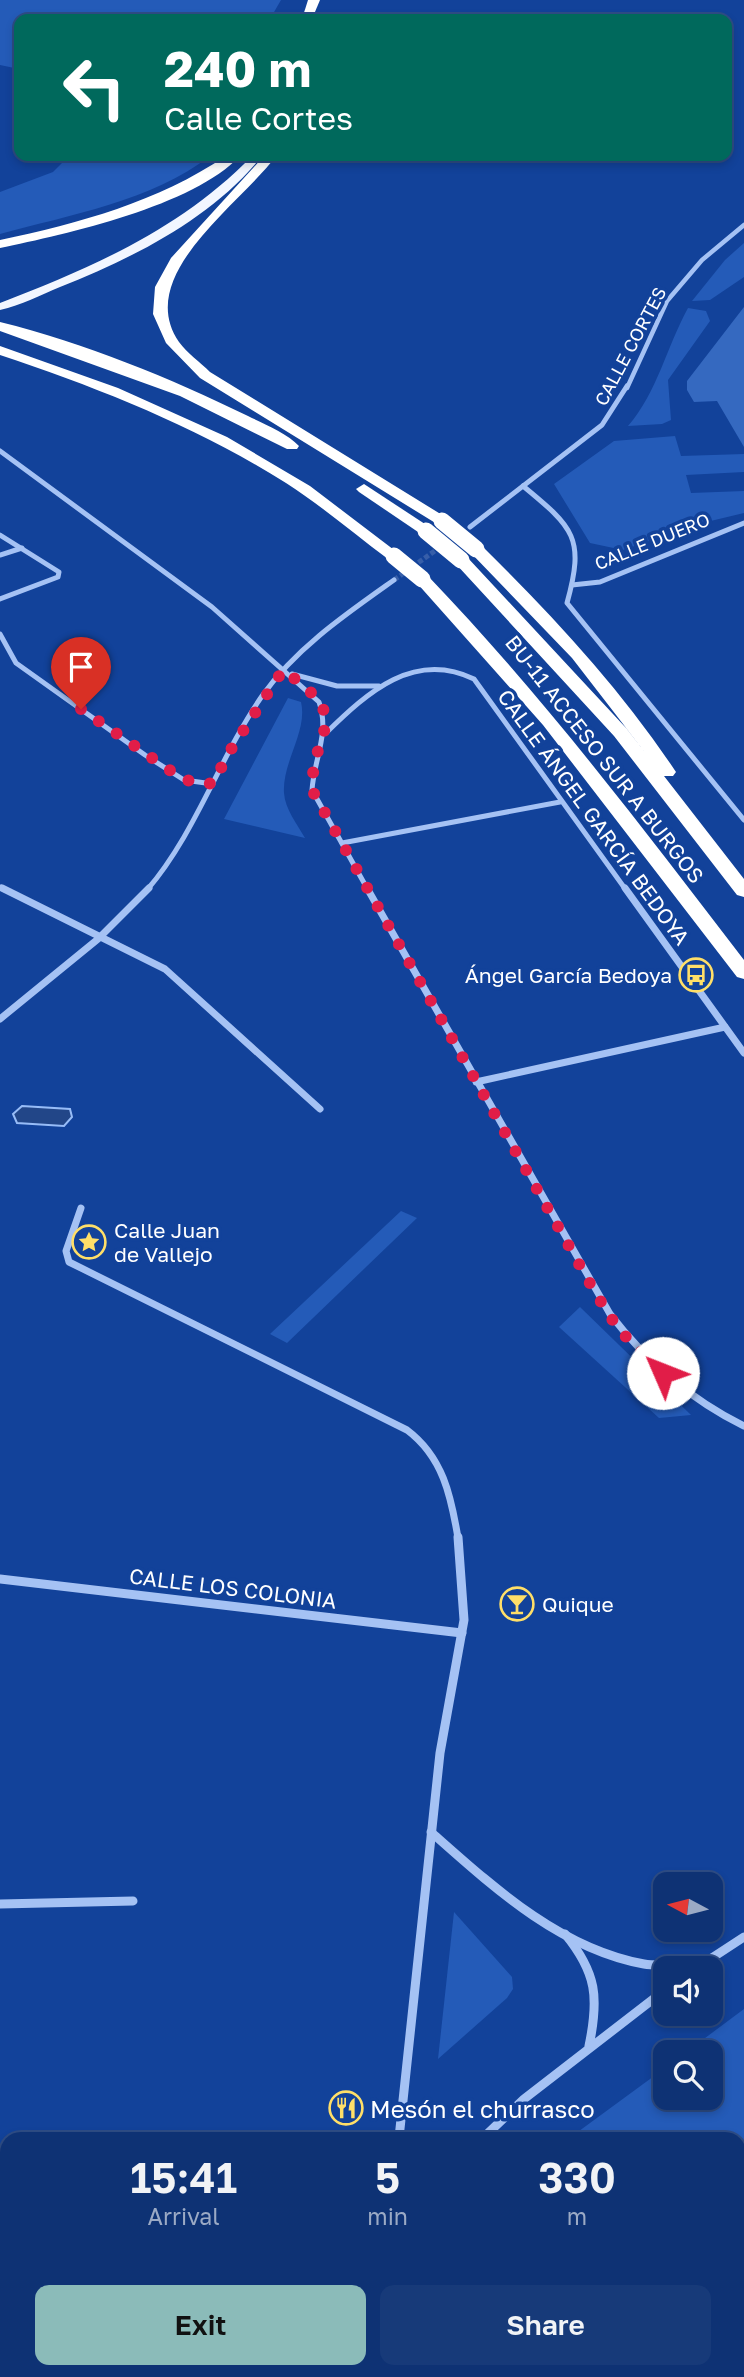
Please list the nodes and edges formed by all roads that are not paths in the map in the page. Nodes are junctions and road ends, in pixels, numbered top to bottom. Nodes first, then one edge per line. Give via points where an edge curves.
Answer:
1 (227, 161) edge
2 (253, 161) edge
3 (267, 161) edge
4 (744, 225) edge
5 (0, 244) edge
6 (0, 307) edge
7 (0, 326) edge
8 (0, 350) edge
9 (0, 451) edge
10 (523, 486) junction
11 (744, 523) edge
12 (470, 527) dead end
13 (0, 535) edge
14 (22, 548) junction
15 (0, 555) edge
16 (394, 580) tunnel mouth
17 (572, 584) junction
18 (0, 599) edge
19 (0, 634) edge
20 (283, 670) junction
21 (383, 686) junction
22 (326, 734) junction
23 (213, 784) junction
24 (560, 802) junction
25 (744, 820) edge
26 (342, 843) junction
27 (727, 869) junction
28 (0, 887) edge
29 (744, 891) edge
30 (101, 936) junction
31 (744, 973) edge
32 (0, 1019) edge
33 (725, 1027) junction
34 (744, 1053) edge
35 (476, 1082) junction
36 (320, 1109) dead end
37 (82, 1208) dead end
38 (744, 1426) edge
39 (0, 1579) edge
40 (462, 1633) junction
41 (431, 1832) junction
42 (133, 1900) dead end
43 (0, 1904) edge
44 (560, 1928) junction
45 (744, 1937) edge
46 (715, 1956) edge
47 (653, 1964) edge
48 (653, 1999) edge
49 (589, 2046) junction
50 (400, 2132) edge
51 (489, 2132) edge

1 - 5 highway via 196,182 113,217
2 - 6 main road via 187,219 113,261
3 - 27 highway, bridge via 168,271 157,304 163,328 183,358 205,375 442,521 476,549 602,681 643,735
4 - 10 street, CALLE CORTES via 702,260 667,301 613,412 591,435
7 - 27 highway, BU-11 ACCESO SUR A BURGOS, bridge via 190,394 275,436 426,531 461,560 620,732
8 - 31 highway, BU-11 ACCESO SUR A BURGOS, bridge via 128,397 241,450 293,481 422,579 533,698
9 - 20 street via 212,607
10 - 12 street, CALLE CORTES
10 - 17 street via 566,526 576,548
11 - 17 street, CALLE DUERO via 600,582
13 - 14 street
14 - 15 street
14 - 18 street via 55,568 58,576
16 - 20 street
17 - 25 street via 567,603
19 - 23 street via 16,663 145,755 184,780
20 - 21 street, CALLE ÁNGEL GARCÍA BEDOYA via 337,686
20 - 22 street via 319,702
20 - 23 street
21 - 22 street, CALLE ÁNGEL GARCÍA BEDOYA via 349,710
21 - 24 street, CALLE ÁNGEL GARCÍA BEDOYA via 423,670 450,668 465,673 474,679
22 - 26 street via 312,771 312,790
23 - 30 street via 171,859
24 - 26 street
24 - 33 street, CALLE ÁNGEL GARCÍA BEDOYA
26 - 35 street
27 - 29 highway, BU-11 ACCESO SUR A BURGOS
28 - 30 street
30 - 32 street
30 - 36 street via 165,969
33 - 34 street, CALLE ÁNGEL GARCÍA BEDOYA
33 - 35 street
35 - 38 street via 619,1330 663,1373 705,1405
37 - 40 street via 66,1251 69,1262 378,1413 429,1448 443,1477 454,1521 464,1601
39 - 40 street, CALLE LOS COLONIA
40 - 41 street via 440,1749
41 - 44 street via 494,1888
41 - 50 street
42 - 43 street
44 - 47 street via 622,1959
44 - 49 street via 593,1974 596,2017
45 - 46 street
48 - 49 street
49 - 51 street

